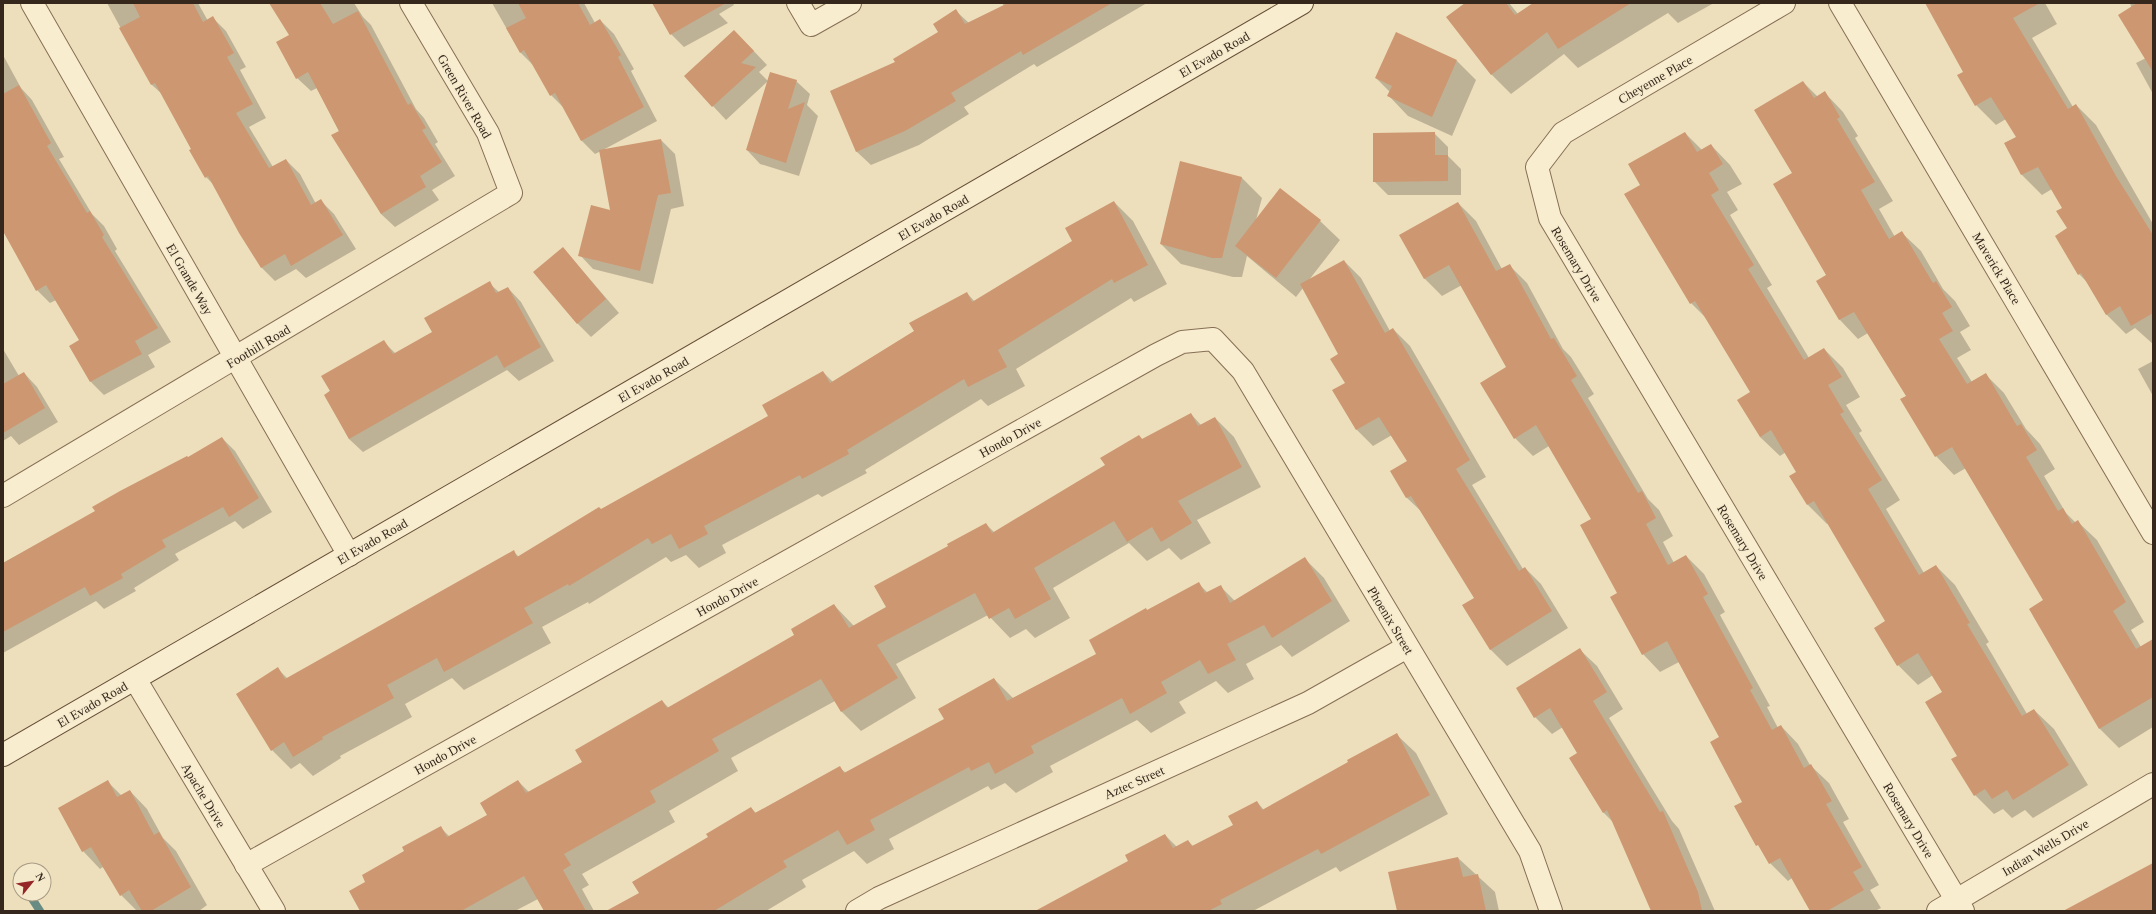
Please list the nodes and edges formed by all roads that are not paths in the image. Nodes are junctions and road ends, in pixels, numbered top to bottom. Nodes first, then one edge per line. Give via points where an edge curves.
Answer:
1 (32, 3) edge
2 (412, 3) edge
3 (798, 3) edge
4 (850, 3) edge
5 (1302, 3) edge
6 (1784, 3) edge
7 (1840, 3) edge
8 (1538, 168) joint
9 (512, 194) joint
10 (1213, 339) joint
11 (236, 359) junction
12 (3, 496) edge
13 (2153, 533) edge
14 (349, 555) junction
15 (1407, 647) junction
16 (135, 679) junction
17 (3, 755) edge
18 (2153, 784) edge
19 (246, 865) junction
20 (1960, 905) edge
21 (274, 911) edge
22 (857, 911) edge
23 (1551, 911) edge
24 (1938, 911) edge

1 - 11 street, El Grande Way
2 - 9 street, Green River Road via 488,133
3 - 4 street via 811,25
5 - 14 street, El Evado Road
6 - 8 street, Cheyenne Place via 1563,133
7 - 13 street, Maverick Place
8 - 20 street, Rosemary Drive via 1550,218
9 - 11 street, Foothill Road
10 - 15 street, Phoenix Street via 1243,371
10 - 19 street, Hondo Drive via 1182,342 1156,355
11 - 12 street, Foothill Road
11 - 14 street, El Grande Way
14 - 16 street, El Evado Road
15 - 22 street, Aztec Street via 1308,703 879,898
15 - 23 street, Phoenix Street via 1530,851
16 - 17 street, El Evado Road
16 - 19 street, Apache Drive
18 - 20 street, Indian Wells Drive
19 - 21 street, Apache Drive
20 - 24 street, Indian Wells Drive

